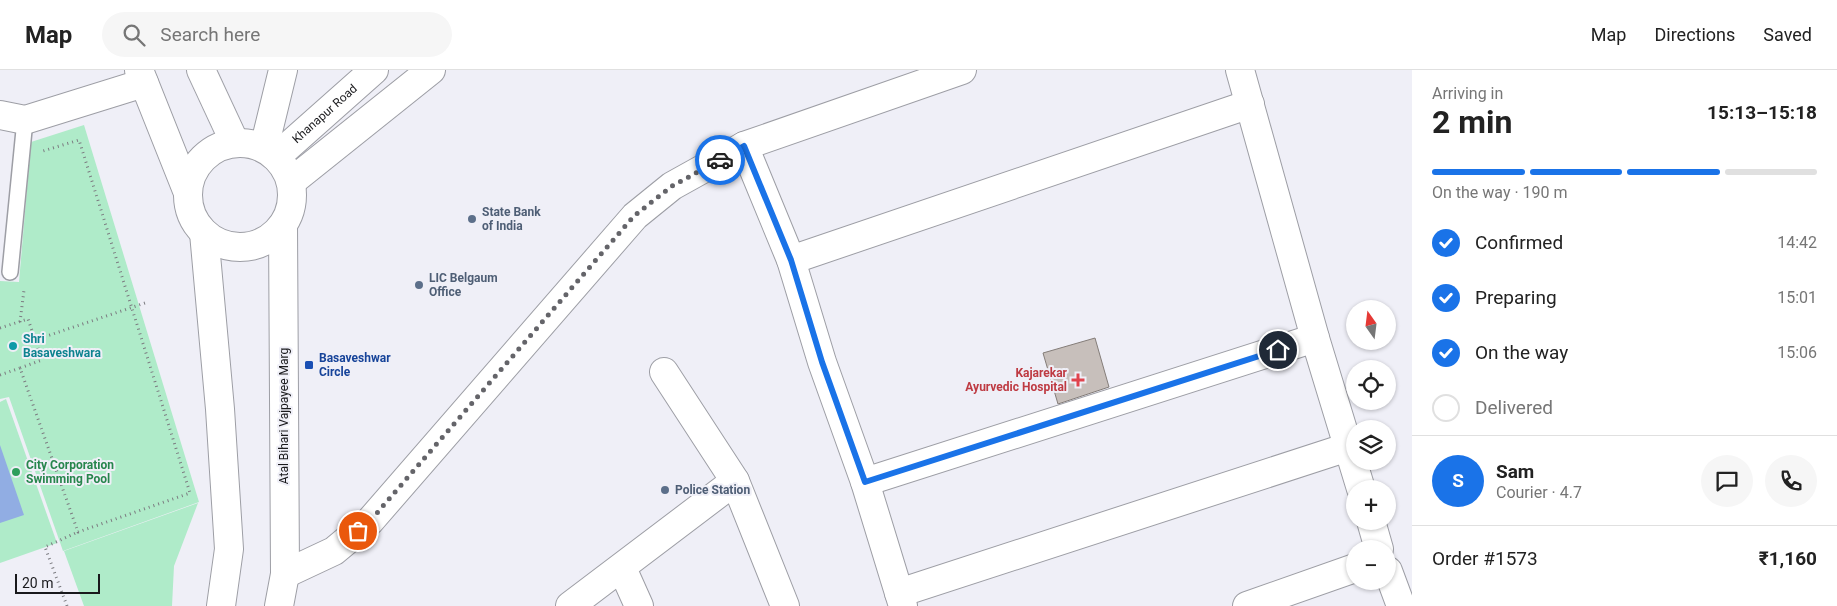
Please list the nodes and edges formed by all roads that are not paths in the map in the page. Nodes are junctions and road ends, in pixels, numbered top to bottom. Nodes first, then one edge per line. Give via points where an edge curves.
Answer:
1 (201, 70) edge
2 (283, 70) edge
3 (374, 70) edge
4 (431, 70) edge
5 (962, 70) edge
6 (1240, 70) edge
7 (141, 76) edge
8 (1250, 104) junction
9 (12, 117) edge
10 (235, 143) junction
11 (744, 146) junction
12 (270, 153) junction
13 (291, 182) junction
14 (188, 193) junction
15 (283, 225) junction
16 (204, 233) junction
17 (791, 260) junction
18 (10, 272) dead end
19 (1315, 338) junction
20 (664, 372) dead end
21 (1346, 440) edge
22 (1346, 448) edge
23 (735, 481) junction
24 (865, 482) junction
25 (622, 568) junction
26 (1346, 571) edge
27 (285, 574) junction
28 (1395, 590) edge
29 (901, 599) edge
30 (221, 606) edge
31 (279, 606) edge
32 (570, 606) edge
33 (639, 606) edge
34 (785, 606) edge
35 (1247, 606) edge
36 (1401, 606) edge

1 - 10 street
2 - 12 street
3 - 12 street, Khanapur Road
4 - 13 street
5 - 11 street
6 - 8 street
7 - 9 street
7 - 14 street
8 - 17 street
8 - 19 street
9 - 18 lane
10 - 12 street via 250,144
10 - 14 street via 220,146 197,165 190,178
11 - 17 street
11 - 27 street via 672,186 634,216 370,521 334,551
12 - 13 street via 285,169
13 - 15 street via 290,212
14 - 16 street via 189,208
15 - 16 street via 260,243 245,247 230,248
15 - 27 street, Atal Bihari Vajpayee Marg
16 - 30 street via 229,549
17 - 24 street via 822,362
19 - 21 street
19 - 24 street
20 - 23 street
22 - 29 street
23 - 25 street
23 - 34 street
24 - 29 street
25 - 32 street
25 - 33 street
26 - 35 street
27 - 31 street, Atal Bihari Vajpayee Marg
28 - 36 street

